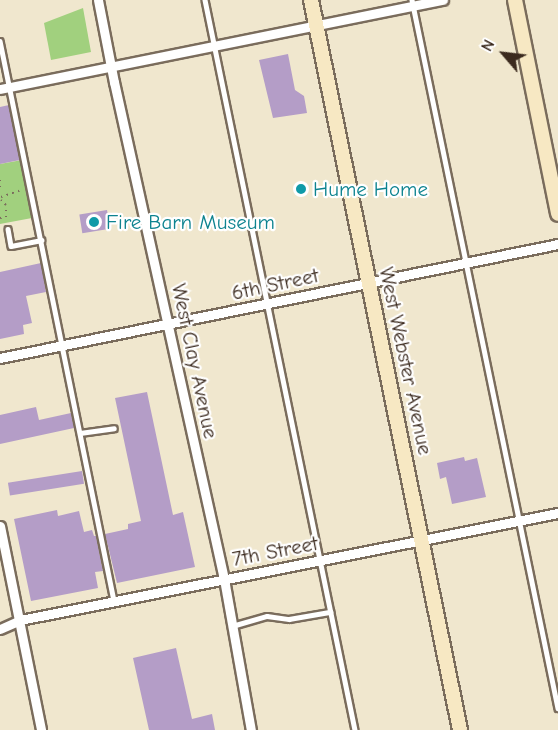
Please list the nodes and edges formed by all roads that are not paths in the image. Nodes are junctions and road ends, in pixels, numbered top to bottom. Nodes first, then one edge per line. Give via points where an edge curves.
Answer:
1 (98, 0) edge
2 (204, 0) edge
3 (311, 0) edge
4 (443, 0) edge
5 (515, 0) edge
6 (413, 3) edge
7 (316, 25) junction
8 (0, 41) edge
9 (213, 45) junction
10 (111, 66) junction
11 (5, 88) edge
12 (558, 214) edge
13 (8, 229) dead end
14 (41, 240) junction
15 (558, 244) edge
16 (467, 263) junction
17 (368, 283) junction
18 (266, 304) junction
19 (169, 325) junction
20 (63, 346) junction
21 (0, 358) edge
22 (114, 428) dead end
23 (80, 433) junction
24 (558, 513) edge
25 (519, 521) junction
26 (0, 526) edge
27 (421, 541) junction
28 (320, 561) junction
29 (224, 579) junction
30 (114, 601) junction
31 (330, 612) junction
32 (20, 620) junction
33 (232, 626) junction
34 (0, 629) edge
35 (558, 708) edge
36 (41, 730) edge
37 (251, 730) edge
38 (355, 730) edge
39 (460, 730) edge

1 - 10 street, West Clay Avenue
2 - 9 lane
3 - 7 main road, West Webster Avenue
4 - 6 street
5 - 12 main road
6 - 7 street
6 - 16 lane
7 - 9 street
7 - 17 main road, West Webster Avenue
8 - 11 lane
9 - 10 street
9 - 18 lane
10 - 11 street
10 - 19 street, West Clay Avenue
11 - 14 lane
13 - 14 lane via 11,246
14 - 20 lane
15 - 16 street, 6th Street
16 - 17 street, 6th Street
16 - 25 lane
17 - 18 street, 6th Street
17 - 27 main road, West Webster Avenue
18 - 19 street, 6th Street
18 - 28 lane
19 - 20 street, 6th Street
19 - 29 street, West Clay Avenue
20 - 21 street, 6th Street
20 - 23 lane
22 - 23 lane
23 - 30 lane
24 - 25 street, 7th Street
25 - 27 street, 7th Street
25 - 35 lane
26 - 32 street
27 - 28 street, 7th Street
27 - 39 main road, West Webster Avenue
28 - 29 street, 7th Street
28 - 31 lane
29 - 30 street, 7th Street
29 - 33 street, West Clay Avenue
30 - 32 street, 7th Street
31 - 33 lane via 289,619 267,616
31 - 38 lane
32 - 34 street, 7th Street
32 - 36 street
33 - 37 street, West Clay Avenue

